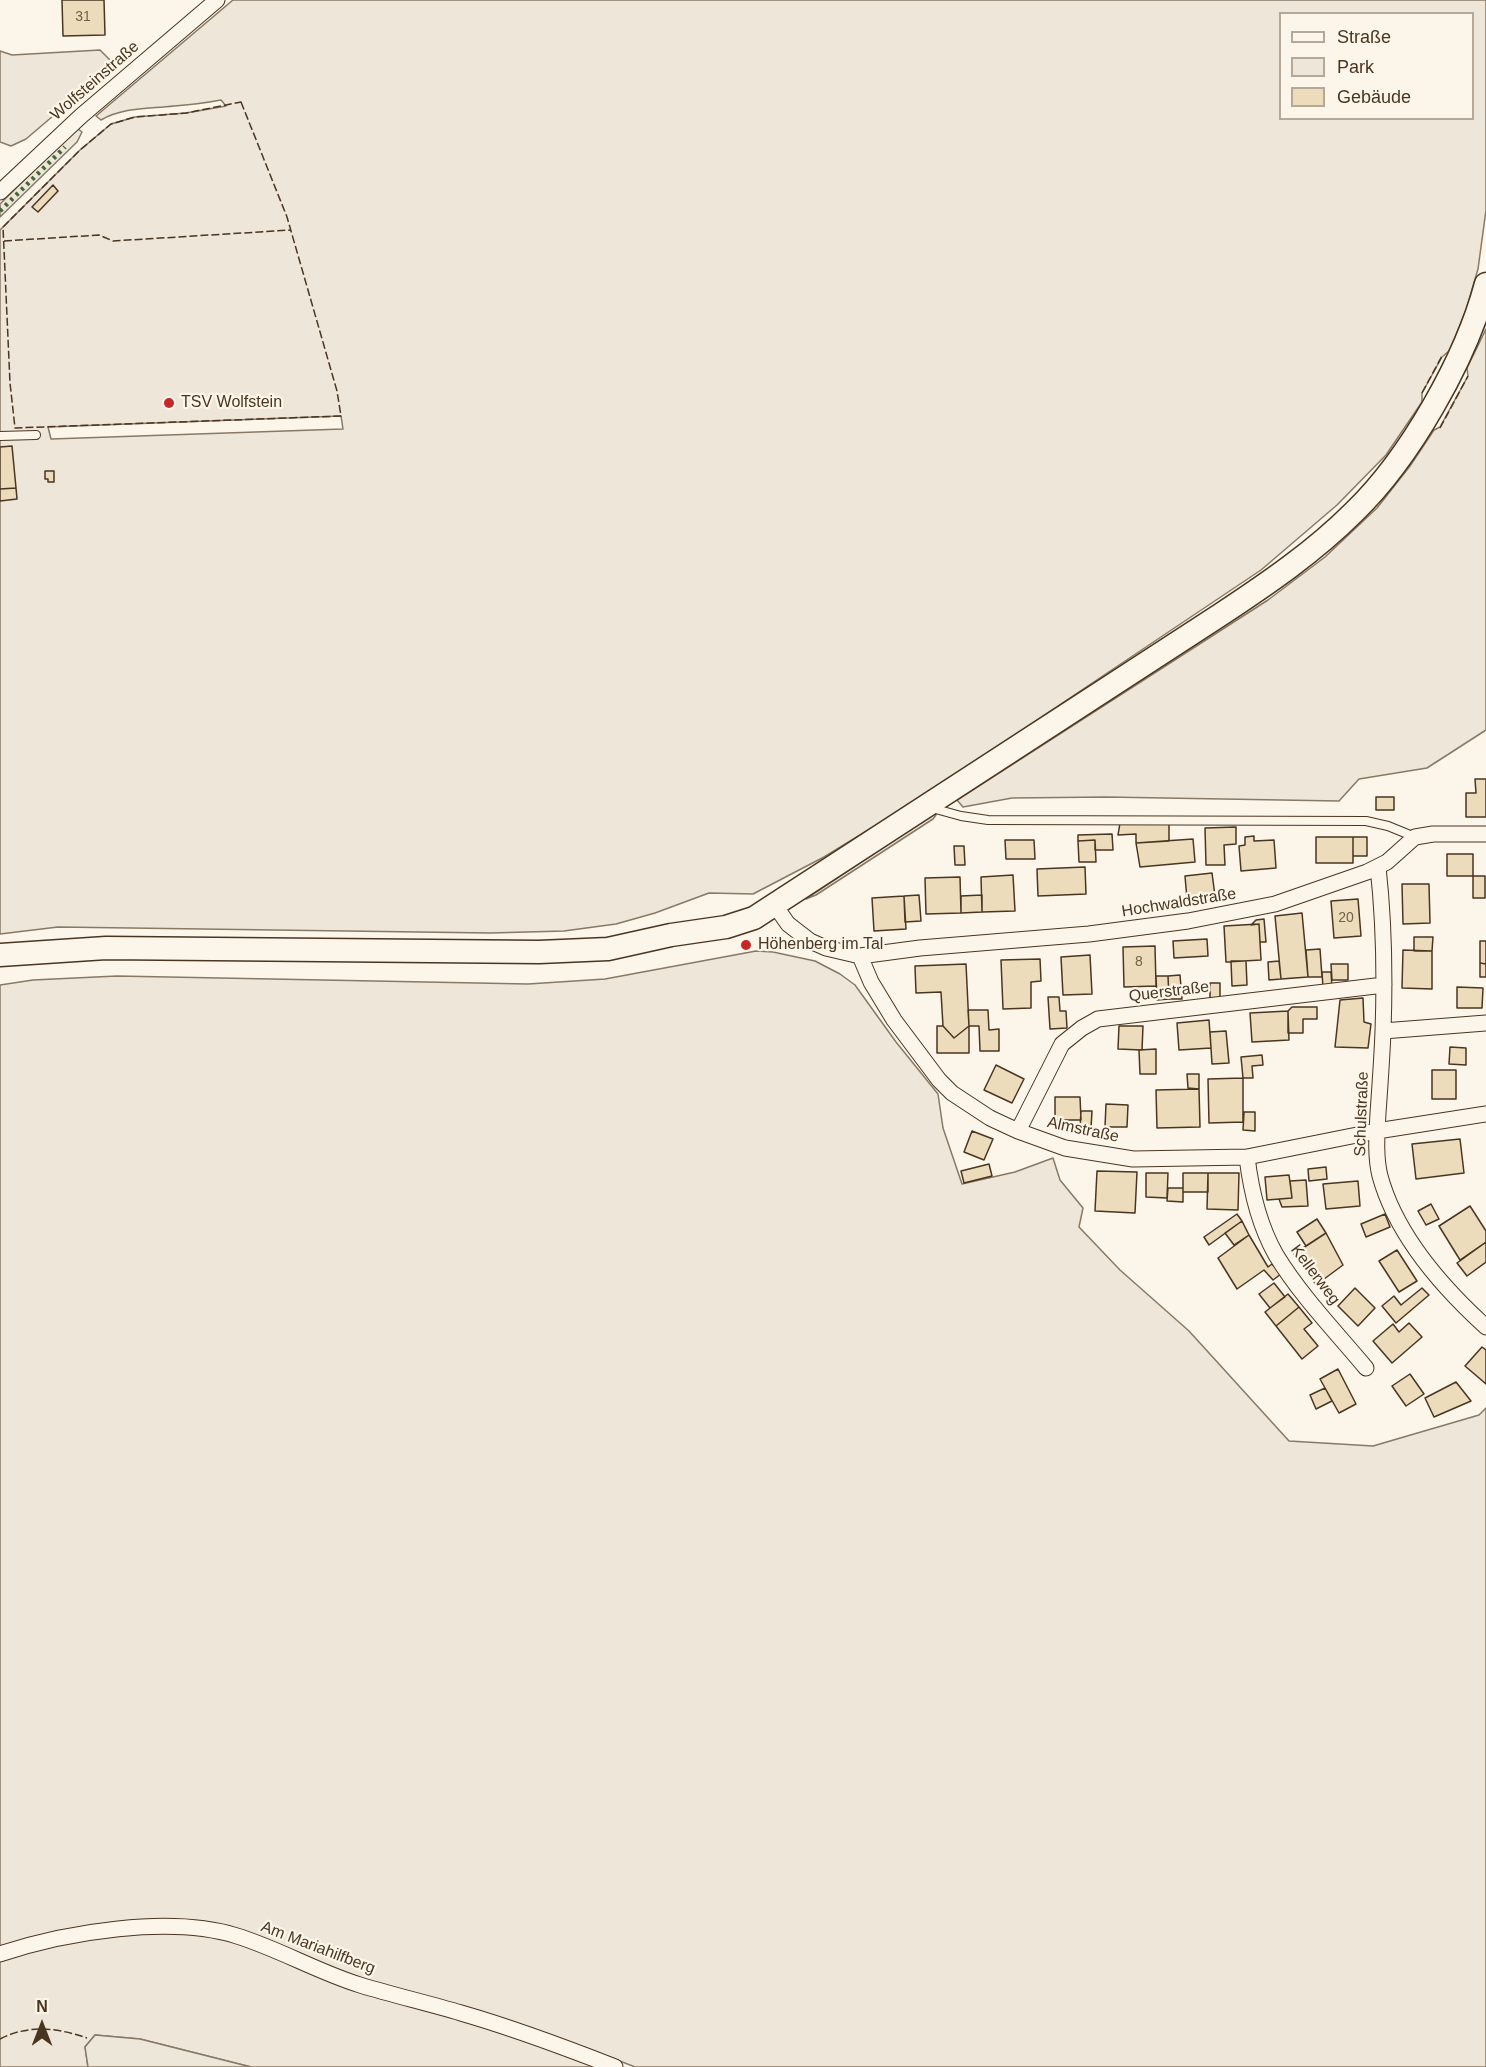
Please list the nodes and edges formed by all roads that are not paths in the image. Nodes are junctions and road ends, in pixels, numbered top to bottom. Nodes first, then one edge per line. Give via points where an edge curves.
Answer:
1 (217, 0) edge
2 (3, 183) edge
3 (1486, 284) edge
4 (36, 435) dead end
5 (0, 436) edge
6 (927, 806) junction
7 (1486, 834) edge
8 (1415, 837) junction
9 (1378, 867) junction
10 (774, 904) junction
11 (0, 955) edge
12 (861, 956) junction
13 (1384, 985) junction
14 (1486, 1023) edge
15 (1383, 1031) junction
16 (1486, 1114) edge
17 (1018, 1131) junction
18 (1377, 1131) junction
19 (1247, 1157) junction
20 (1486, 1327) edge
21 (1366, 1368) dead end
22 (0, 1954) edge
23 (615, 2067) edge

1 - 2 street, Wolfsteinstraße
3 - 6 main road via 1472,326 1438,400 1403,453 1355,511 1247,597
4 - 5 lane
6 - 8 lane via 988,820 1366,820
6 - 10 main road
7 - 8 street
8 - 9 street, Hochwaldstraße
9 - 12 street, Hochwaldstraße via 1275,904 1188,921
9 - 13 street, Schulstraße
10 - 11 main road via 738,924 608,949 562,952 128,947
10 - 12 street via 788,924 804,937 826,948
12 - 17 street, Almstraße via 880,999 939,1080 967,1104
13 - 15 street, Schulstraße
13 - 17 street, Querstraße via 1098,1019 1062,1044
14 - 15 street
15 - 18 street, Schulstraße
16 - 18 street, Almstraße
17 - 19 street, Almstraße via 1065,1148 1133,1159
18 - 19 street, Almstraße
18 - 20 street, Schulstraße via 1379,1174 1392,1208 1417,1250
19 - 21 street, Kellerweg via 1254,1202 1275,1253
22 - 23 street, Am Mariahilfberg via 54,1939 128,1929 218,1931 264,1945 354,1983 501,2025

